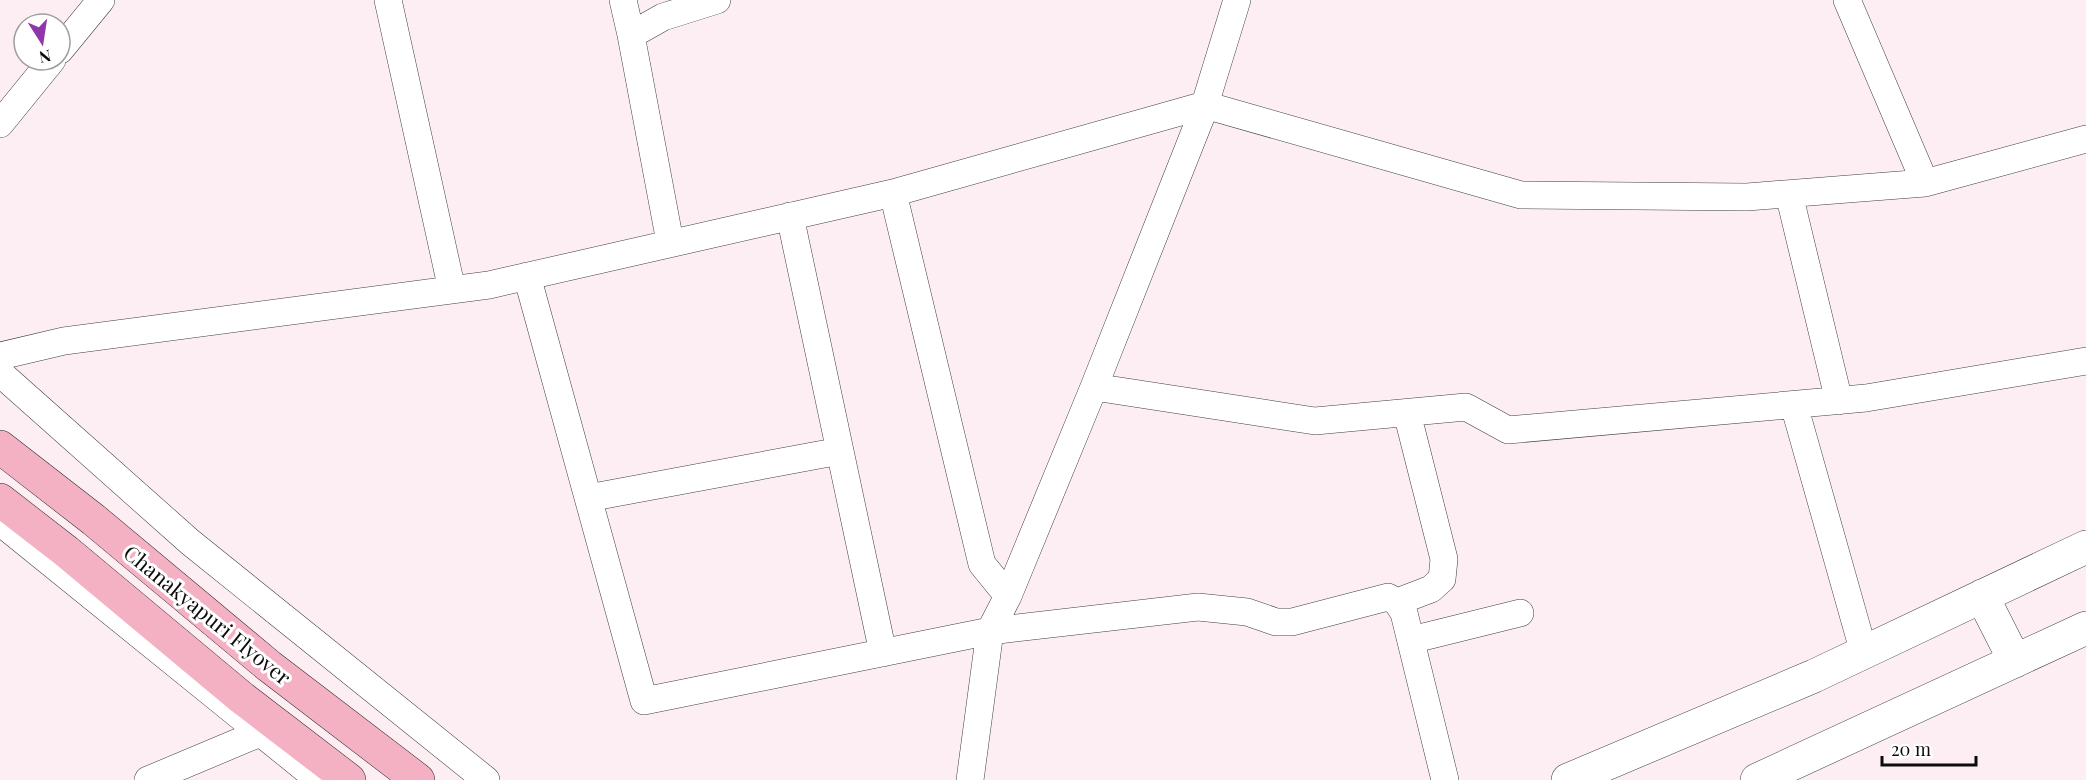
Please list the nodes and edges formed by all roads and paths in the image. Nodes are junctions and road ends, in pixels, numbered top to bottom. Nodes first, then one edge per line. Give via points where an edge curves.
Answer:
1 (101, 0) edge
2 (388, 0) edge
3 (622, 0) edge
4 (717, 0) edge
5 (1237, 0) edge
6 (1847, 0) edge
7 (72, 35) edge
8 (631, 35) junction
9 (42, 72) edge
10 (1205, 105) junction
11 (0, 124) edge
12 (2086, 139) edge
13 (1925, 183) junction
14 (893, 193) junction
15 (1789, 194) junction
16 (790, 216) junction
17 (670, 242) junction
18 (527, 276) junction
19 (452, 290) junction
20 (0, 356) edge
21 (2086, 361) edge
22 (0, 373) edge
23 (1094, 387) junction
24 (1839, 401) junction
25 (1794, 405) junction
26 (1407, 413) junction
27 (0, 447) edge
28 (840, 450) junction
29 (588, 498) junction
30 (0, 500) edge
31 (0, 522) edge
32 (2086, 547) edge
33 (1008, 596) junction
34 (1982, 596) junction
35 (1397, 602) junction
36 (1520, 614) dead end
37 (2086, 628) edge
38 (990, 631) junction
39 (1411, 640) junction
40 (883, 653) junction
41 (1864, 653) junction
42 (2015, 661) junction
43 (260, 733) junction
44 (195, 771) edge
45 (148, 780) edge
46 (319, 780) edge
47 (349, 780) edge
48 (418, 780) edge
49 (486, 780) edge
50 (970, 780) edge
51 (1445, 780) edge
52 (1568, 780) edge
53 (1757, 780) edge

1 - 7 street
2 - 19 street
3 - 8 street
4 - 8 street via 663,17
5 - 10 street
6 - 13 street
8 - 17 street
9 - 11 street
10 - 14 street
10 - 15 street via 1521,195
10 - 23 street
12 - 13 street
13 - 15 street
14 - 16 street
14 - 33 street via 982,564
15 - 24 street
16 - 17 street
16 - 28 street
17 - 18 street
18 - 19 street
18 - 29 street
19 - 20 street via 64,341
21 - 24 street
22 - 49 street via 190,542
23 - 26 street via 1315,421
23 - 33 street
24 - 25 street
25 - 26 street via 1508,430 1466,407
25 - 41 street
26 - 35 street via 1444,559 1442,579 1431,588
27 - 48 main road, Chanakyapuri Flyover via 268,666
28 - 29 street
28 - 40 street
29 - 40 street via 644,701
30 - 47 main road, Chanakyapuri Flyover
31 - 43 street
32 - 34 street
33 - 38 street
34 - 41 street
34 - 42 street
35 - 38 street via 1388,597 1292,622 1198,607
35 - 39 street
36 - 39 street
37 - 42 street
38 - 40 street
38 - 50 street
39 - 51 street
41 - 52 street
42 - 53 street
43 - 44 street
43 - 46 street
44 - 45 street

